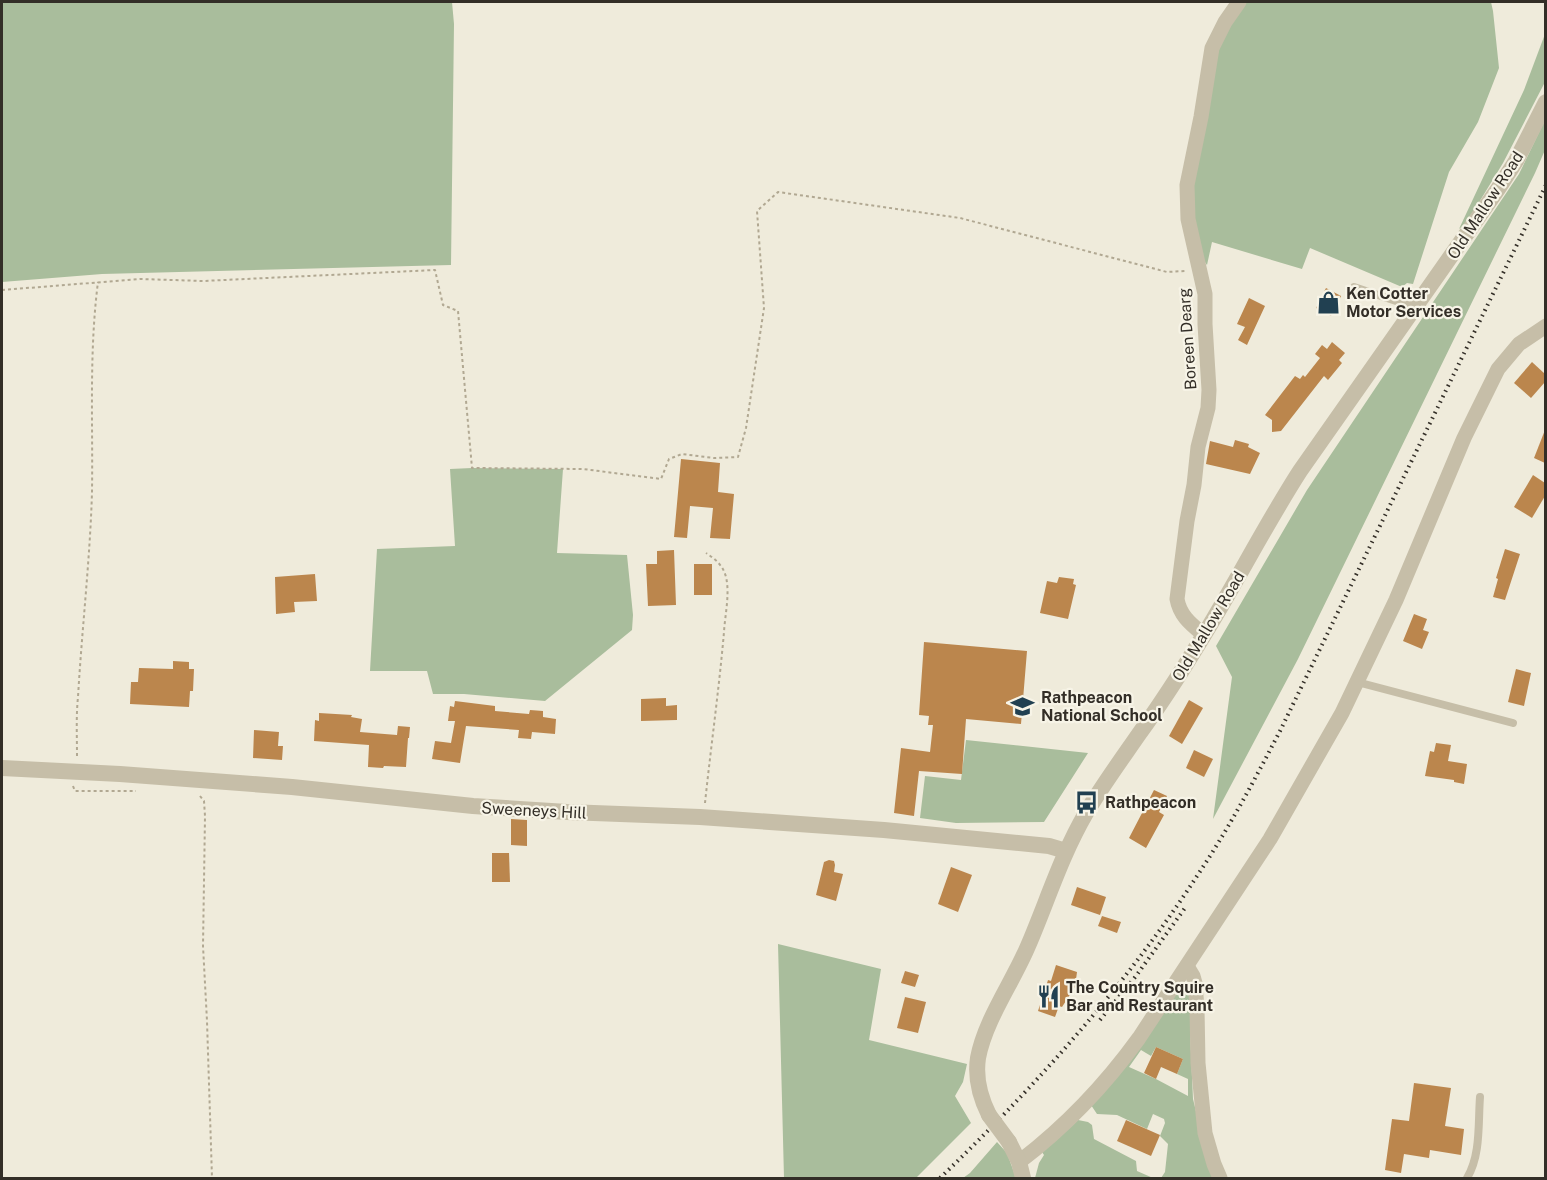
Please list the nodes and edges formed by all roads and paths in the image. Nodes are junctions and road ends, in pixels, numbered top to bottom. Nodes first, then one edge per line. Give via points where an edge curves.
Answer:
1 (1239, 2) edge
2 (1545, 102) edge
3 (1200, 271) junction
4 (98, 282) junction
5 (1354, 287) dead end
6 (2, 290) edge
7 (1416, 308) junction
8 (1545, 326) edge
9 (706, 553) dead end
10 (1204, 635) junction
11 (1357, 682) junction
12 (1514, 723) dead end
13 (2, 768) edge
14 (74, 772) junction
15 (139, 791) dead end
16 (195, 791) dead end
17 (705, 803) dead end
18 (1066, 851) junction
19 (1187, 966) junction
20 (1480, 1097) dead end
21 (1018, 1162) junction
22 (212, 1179) edge
23 (1023, 1179) edge
24 (1220, 1179) edge
25 (1467, 1179) edge

1 - 3 street, Boreen Dearg via 1212,48 1186,185 1188,219
2 - 7 street, Old Mallow Road via 1516,161
3 - 4 path via 1167,272 960,218 778,192 757,211 764,308 738,457 682,454 669,459 661,479 583,470 472,468 458,311 443,305 435,270
3 - 10 street, Boreen Dearg via 1205,294 1208,408 1198,447 1177,598 1185,618
4 - 6 path
4 - 14 path via 92,492
5 - 7 lane
7 - 10 street, Old Mallow Road via 1300,471
8 - 11 street via 1519,344 1498,369
9 - 17 path via 723,568 727,595
10 - 18 street, Old Mallow Road via 1086,813
11 - 12 lane
11 - 19 street via 1270,839
13 - 14 street, Sweeneys Hill
14 - 15 path via 71,780 75,791
14 - 18 street, Sweeneys Hill via 292,787 472,806 884,830 1049,846
16 - 22 path via 204,801 206,816 203,946
18 - 21 street, Old Mallow Road, bridge via 1029,945 985,1034 978,1059 977,1078 988,1115 1009,1142
19 - 21 street via 1121,1063 1059,1130
19 - 24 street via 1195,983 1205,1133
20 - 25 lane via 1475,1154
21 - 23 street, Old Mallow Road

